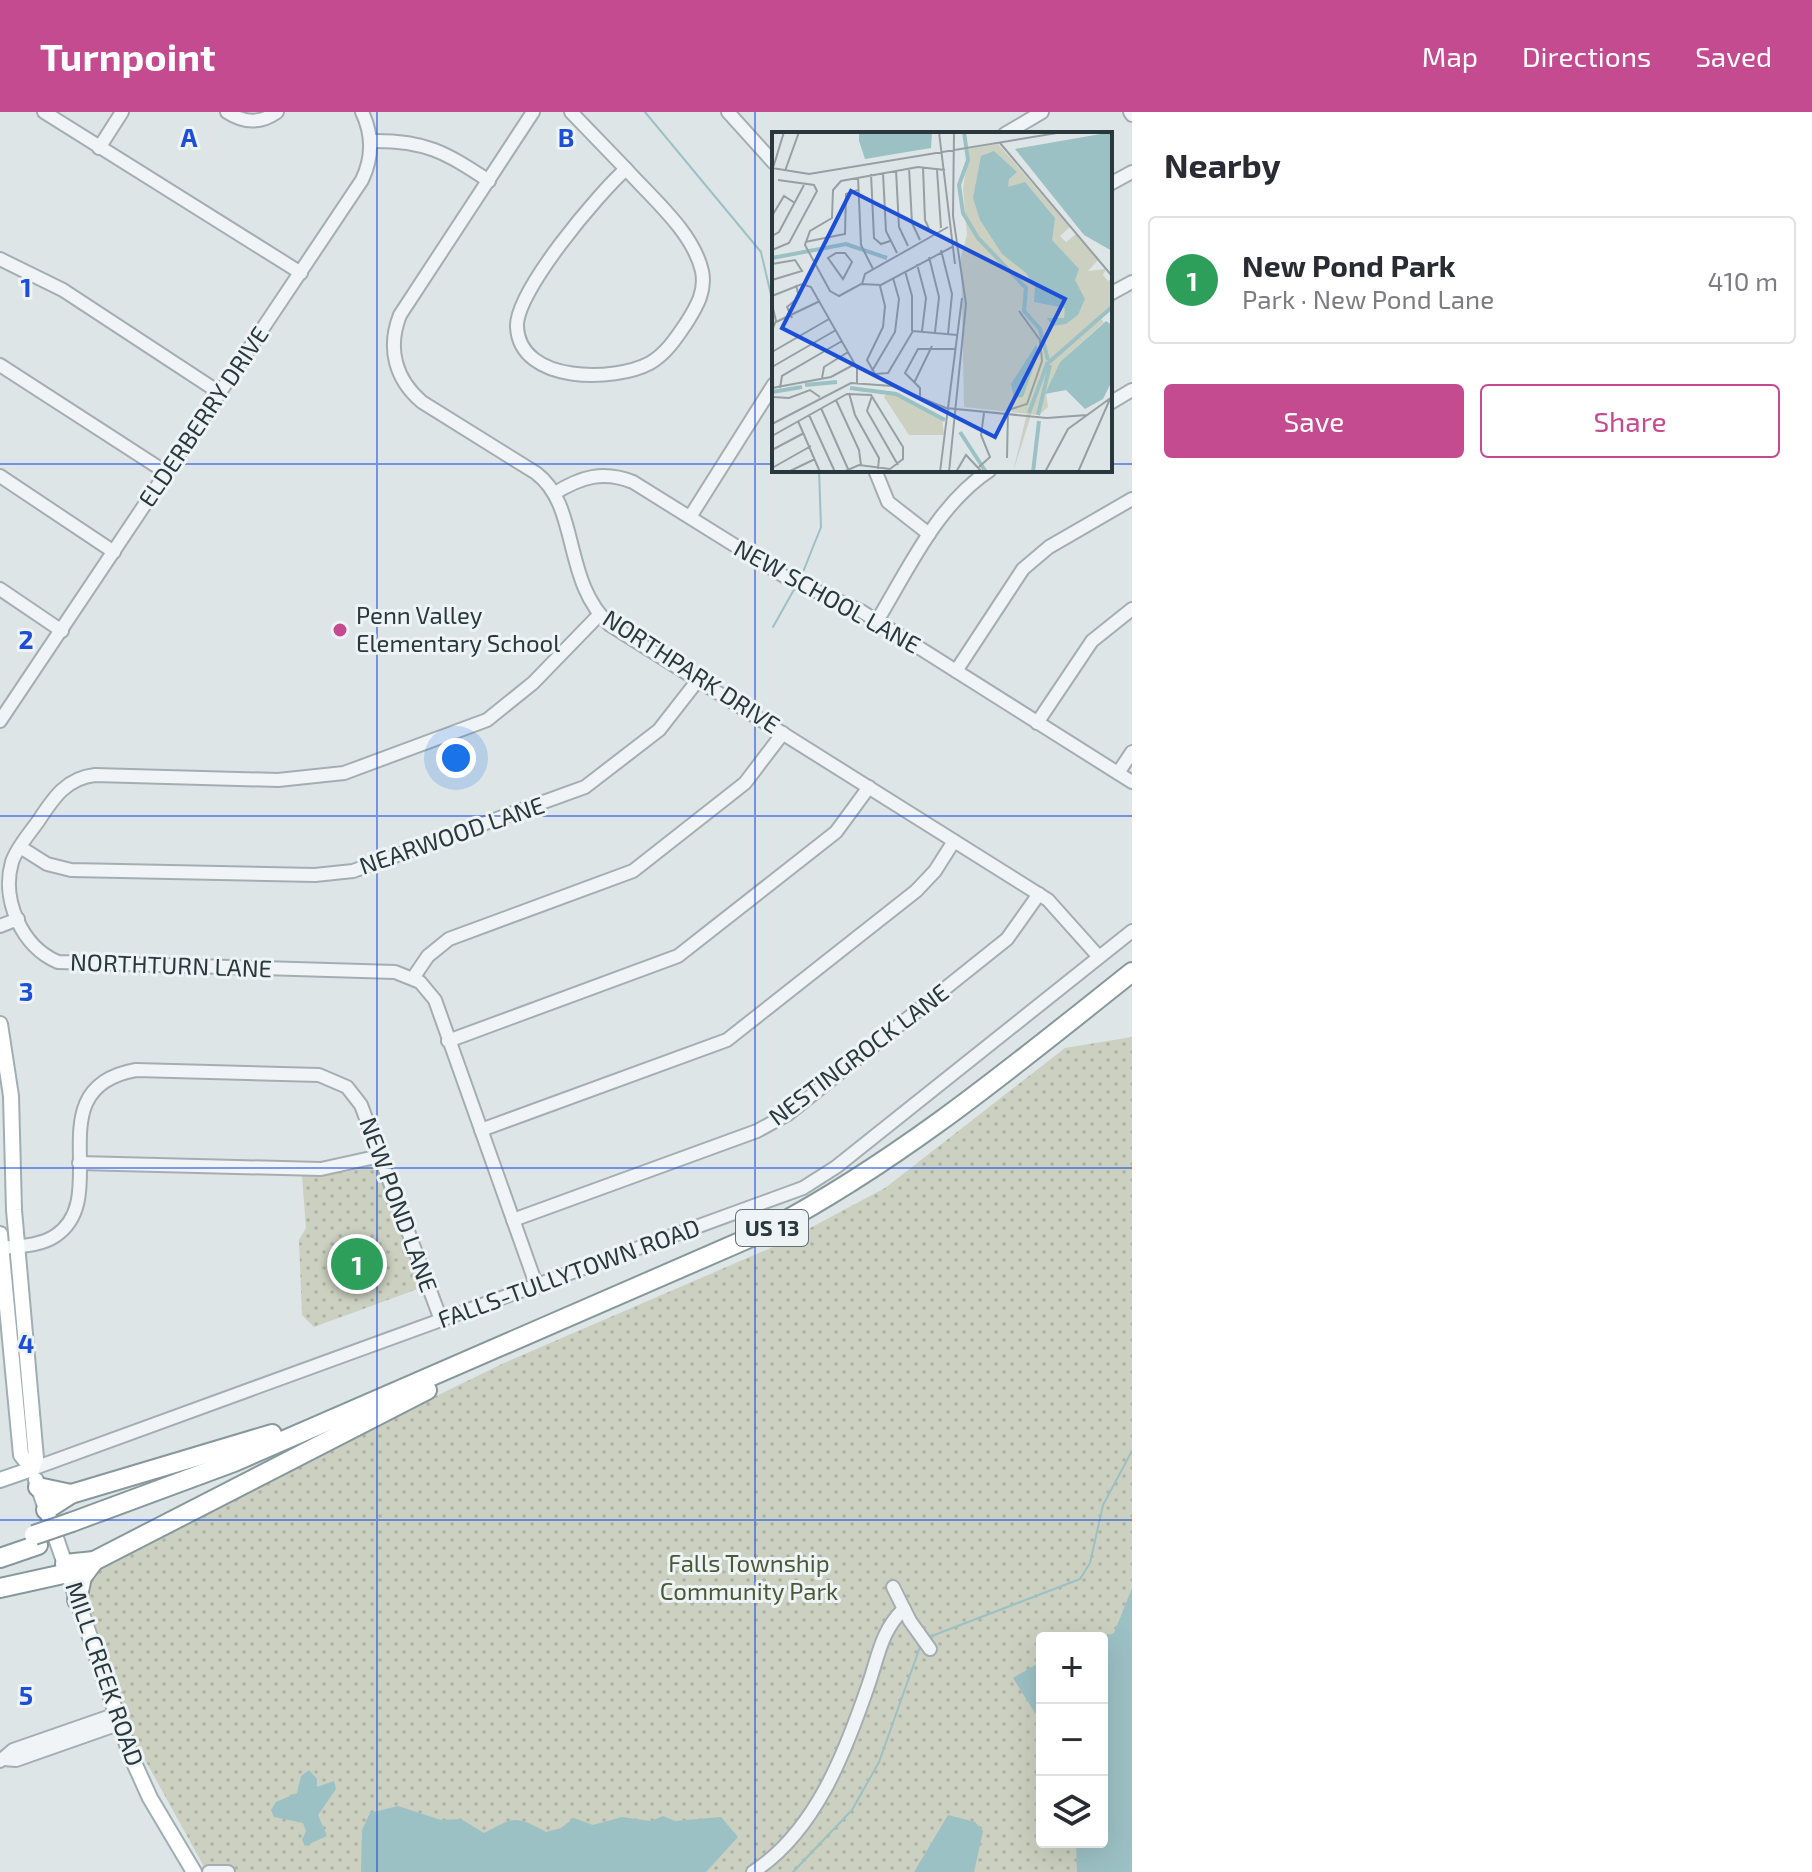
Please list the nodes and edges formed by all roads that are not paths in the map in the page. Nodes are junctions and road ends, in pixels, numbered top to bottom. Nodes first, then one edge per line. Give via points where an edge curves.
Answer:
1 (44, 112) edge
2 (122, 112) edge
3 (227, 112) edge
4 (277, 112) edge
5 (362, 112) edge
6 (533, 112) edge
7 (571, 112) edge
8 (728, 112) edge
9 (1042, 112) edge
10 (1008, 132) edge
11 (371, 141) junction
12 (99, 148) junction
13 (772, 161) edge
14 (626, 169) junction
15 (1132, 172) edge
16 (489, 181) junction
17 (1112, 183) edge
18 (0, 259) edge
19 (301, 273) junction
20 (1132, 282) edge
21 (1112, 293) edge
22 (0, 365) edge
23 (772, 387) edge
24 (1132, 390) edge
25 (220, 393) junction
26 (1112, 402) edge
27 (876, 472) edge
28 (988, 472) edge
29 (167, 473) junction
30 (0, 476) edge
31 (555, 493) junction
32 (1132, 499) edge
33 (690, 517) junction
34 (929, 534) junction
35 (114, 552) junction
36 (0, 589) edge
37 (1132, 609) edge
38 (599, 615) junction
39 (877, 621) junction
40 (62, 631) junction
41 (956, 671) junction
42 (698, 680) junction
43 (2, 714) edge
44 (1037, 723) junction
45 (783, 733) junction
46 (1132, 752) edge
47 (1118, 773) junction
48 (1132, 782) edge
49 (869, 787) junction
50 (954, 841) junction
51 (20, 847) junction
52 (1039, 894) junction
53 (18, 919) junction
54 (0, 926) edge
55 (1132, 931) edge
56 (1099, 957) junction
57 (1132, 972) edge
58 (413, 978) junction
59 (1132, 986) edge
60 (0, 1024) edge
61 (448, 1041) junction
62 (481, 1130) junction
63 (380, 1156) junction
64 (79, 1163) junction
65 (513, 1220) junction
66 (6, 1243) edge
67 (537, 1287) junction
68 (441, 1320) junction
69 (427, 1390) junction
70 (366, 1404) junction
71 (35, 1478) junction
72 (0, 1480) edge
73 (71, 1494) junction
74 (46, 1510) junction
75 (74, 1527) junction
76 (36, 1540) junction
77 (0, 1546) edge
78 (0, 1558) edge
79 (94, 1561) junction
80 (66, 1568) junction
81 (893, 1587) dead end
82 (0, 1588) edge
83 (77, 1600) junction
84 (904, 1609) junction
85 (930, 1649) dead end
86 (118, 1719) junction
87 (2, 1760) edge
88 (194, 1872) edge
89 (209, 1872) edge
90 (228, 1872) edge
91 (753, 1872) edge

1 - 12 street
2 - 12 street
3 - 4 street via 249,121
5 - 11 street
6 - 16 street
7 - 14 street
8 - 13 street
9 - 10 street
11 - 16 street via 427,145
11 - 19 street, ELDERBERRY DRIVE via 362,180
12 - 19 street
14 - 14 street via 692,248 702,273 702,291 681,330 651,362 627,371 566,374 525,350 518,335 519,311 590,204
15 - 17 street
16 - 31 street via 400,315 394,357 401,378 422,402 536,473
18 - 25 street via 63,290
19 - 25 street, ELDERBERRY DRIVE
20 - 21 street
22 - 29 street
23 - 33 street
24 - 26 street
25 - 29 street, ELDERBERRY DRIVE
27 - 34 street via 894,510
28 - 34 street via 957,497
29 - 35 street, ELDERBERRY DRIVE
30 - 35 street
31 - 33 street, NEW SCHOOL LANE via 588,476 611,475 633,482
31 - 38 street, NORTHPARK DRIVE via 579,577
32 - 41 street via 1058,541 1023,569
33 - 39 street, NEW SCHOOL LANE via 787,578
34 - 39 street
35 - 40 street, ELDERBERRY DRIVE
36 - 40 street
37 - 44 street via 1092,641
38 - 42 street, NORTHPARK DRIVE
38 - 51 street, NORTHTURN LANE via 510,704 469,729 326,777 88,776 55,796
39 - 41 street, NEW SCHOOL LANE
40 - 43 street, ELDERBERRY DRIVE
41 - 44 street, NEW SCHOOL LANE
42 - 45 street, NORTHPARK DRIVE
42 - 51 street, NEARWOOD LANE via 659,730 585,787 353,871 301,875 71,870 47,864
44 - 47 street, NEW SCHOOL LANE
45 - 49 street, NORTHPARK DRIVE
45 - 58 street via 745,783 647,862 618,878 449,939
46 - 47 street
47 - 48 street, NEW SCHOOL LANE
49 - 50 street, NORTHPARK DRIVE
49 - 61 street via 836,832 678,956
50 - 52 street, NORTHPARK DRIVE
50 - 62 street via 916,891 727,1040
51 - 53 street, NORTHTURN LANE via 9,888
52 - 56 street, NORTHPARK DRIVE via 1056,906
52 - 65 street, NESTINGROCK LANE via 1007,939 779,1120
53 - 54 street
53 - 58 street, NORTHTURN LANE via 41,953 70,965 395,972
55 - 56 street, FALLS-TULLYTOWN ROAD
56 - 67 street, FALLS-TULLYTOWN ROAD via 817,1180
57 - 70 highway, US 13 via 936,1127 822,1201 714,1255
58 - 61 street via 433,998
59 - 69 highway, US 13 via 942,1135 827,1210 718,1265
60 - 66 main road via 11,1096
61 - 62 street
62 - 65 street
63 - 64 street via 321,1169
63 - 64 street, NEW POND LANE via 355,1095 330,1077 136,1070 107,1080 86,1103
63 - 68 street, NEW POND LANE
64 - 66 street, NEW POND LANE via 78,1199 70,1222 45,1241
65 - 67 street
66 - 71 main road
67 - 68 street, FALLS-TULLYTOWN ROAD
68 - 71 street, FALLS-TULLYTOWN ROAD
69 - 75 highway, US 13 via 203,1486
69 - 79 highway
70 - 73 highway
70 - 75 highway, US 13
71 - 72 main road
71 - 73 highway
71 - 74 main road, MILL CREEK ROAD
73 - 74 highway
74 - 80 main road, MILL CREEK ROAD
75 - 76 highway, US 13
76 - 77 highway, US 13
76 - 78 highway, US 13
79 - 80 highway
79 - 83 highway via 82,1577
80 - 82 highway
80 - 83 main road, MILL CREEK ROAD
81 - 84 street
83 - 86 main road, MILL CREEK ROAD
84 - 85 street
84 - 91 street via 885,1633 842,1757 783,1849
86 - 87 street via 105,1729 16,1760
86 - 88 main road, MILL CREEK ROAD via 146,1791
89 - 90 street

